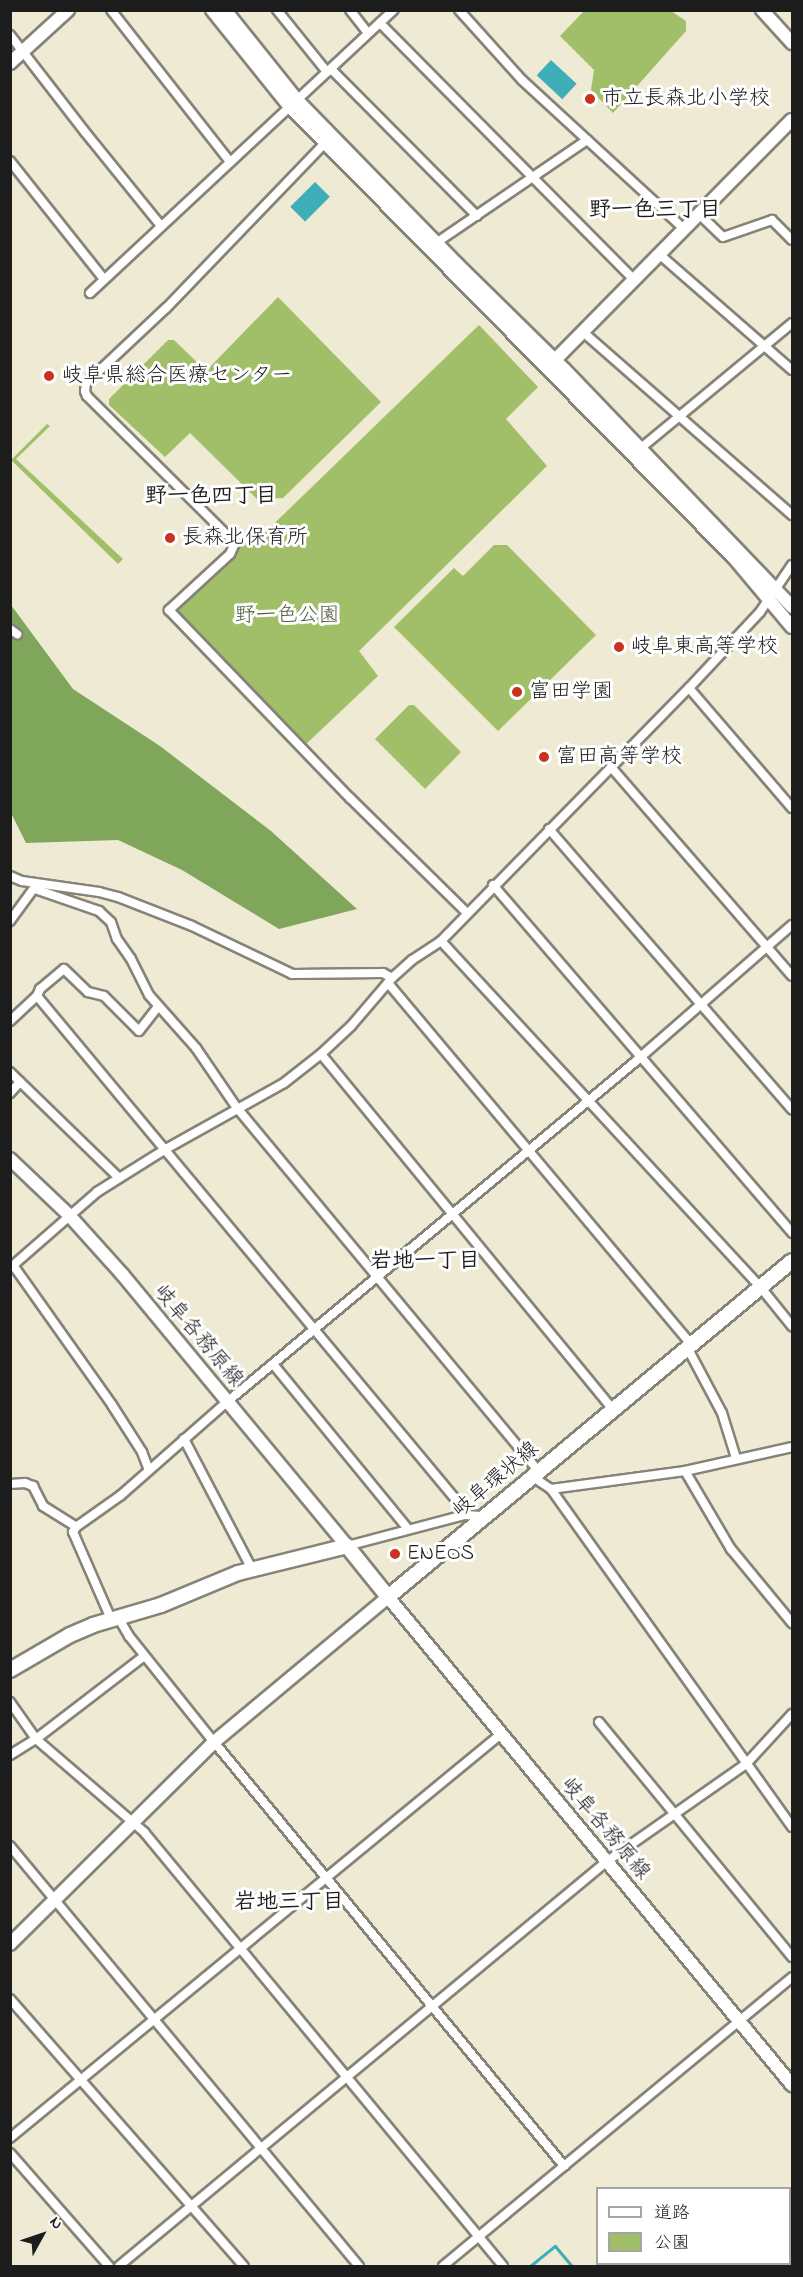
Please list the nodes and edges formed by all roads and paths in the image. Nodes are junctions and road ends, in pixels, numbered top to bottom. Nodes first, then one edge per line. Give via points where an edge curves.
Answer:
1 (68, 10) edge
2 (111, 10) edge
3 (212, 10) edge
4 (225, 10) edge
5 (277, 10) edge
6 (350, 10) edge
7 (393, 10) edge
8 (459, 10) edge
9 (762, 10) edge
10 (380, 23) junction
11 (368, 33) junction
12 (10, 35) edge
13 (792, 43) edge
14 (24, 52) junction
15 (10, 63) edge
16 (329, 71) junction
17 (294, 103) junction
18 (792, 120) edge
19 (587, 140) junction
20 (326, 142) junction
21 (10, 161) edge
22 (230, 162) junction
23 (532, 177) junction
24 (699, 214) junction
25 (477, 216) junction
26 (161, 226) junction
27 (684, 229) junction
28 (792, 240) edge
29 (436, 243) junction
30 (659, 254) junction
31 (104, 279) junction
32 (634, 280) junction
33 (90, 293) dead end
34 (792, 323) edge
35 (583, 332) junction
36 (765, 346) junction
37 (551, 364) junction
38 (792, 370) edge
39 (680, 417) junction
40 (641, 448) junction
41 (792, 515) edge
42 (792, 565) edge
43 (777, 588) junction
44 (770, 600) junction
45 (792, 607) edge
46 (792, 627) edge
47 (689, 688) junction
48 (611, 767) junction
49 (792, 808) edge
50 (549, 829) junction
51 (10, 876) edge
52 (493, 885) junction
53 (36, 886) junction
54 (467, 913) junction
55 (10, 921) edge
56 (792, 925) edge
57 (441, 941) junction
58 (768, 946) junction
59 (792, 976) edge
60 (390, 981) junction
61 (37, 996) junction
62 (702, 1005) junction
63 (158, 1007) junction
64 (10, 1021) edge
65 (321, 1054) junction
66 (640, 1058) junction
67 (10, 1072) edge
68 (20, 1082) junction
69 (10, 1093) edge
70 (589, 1101) junction
71 (237, 1108) junction
72 (792, 1110) edge
73 (164, 1150) junction
74 (529, 1151) junction
75 (10, 1159) edge
76 (119, 1178) junction
77 (68, 1214) junction
78 (453, 1214) junction
79 (792, 1233) edge
80 (792, 1261) edge
81 (12, 1267) edge
82 (378, 1278) junction
83 (762, 1289) junction
84 (792, 1326) edge
85 (314, 1330) junction
86 (691, 1347) junction
87 (273, 1364) junction
88 (227, 1402) junction
89 (614, 1412) junction
90 (184, 1439) junction
91 (792, 1447) edge
92 (736, 1458) junction
93 (149, 1470) junction
94 (685, 1471) junction
95 (536, 1475) junction
96 (10, 1484) edge
97 (551, 1489) junction
98 (464, 1515) junction
99 (486, 1516) junction
100 (76, 1527) junction
101 (408, 1529) junction
102 (347, 1546) junction
103 (252, 1569) junction
104 (388, 1597) junction
105 (114, 1618) junction
106 (792, 1623) edge
107 (144, 1656) junction
108 (10, 1670) edge
109 (10, 1702) edge
110 (792, 1714) edge
111 (598, 1722) dead end
112 (501, 1734) junction
113 (36, 1739) junction
114 (214, 1742) junction
115 (10, 1755) edge
116 (746, 1764) junction
117 (676, 1814) junction
118 (134, 1821) junction
119 (792, 1827) edge
120 (10, 1846) edge
121 (606, 1862) junction
122 (326, 1877) junction
123 (56, 1899) junction
124 (10, 1944) edge
125 (240, 1948) junction
126 (792, 1957) edge
127 (792, 1977) edge
128 (10, 1999) edge
129 (432, 2005) junction
130 (154, 2018) junction
131 (740, 2022) junction
132 (346, 2076) junction
133 (80, 2080) junction
134 (792, 2085) edge
135 (10, 2138) edge
136 (260, 2147) junction
137 (10, 2153) edge
138 (564, 2166) junction
139 (191, 2205) junction
140 (478, 2237) junction
141 (109, 2266) edge
142 (119, 2266) edge
143 (244, 2266) edge
144 (359, 2266) edge
145 (443, 2266) edge
146 (503, 2266) edge

1 - 14 street
2 - 22 street
3 - 17 street
4 - 17 street
5 - 16 street
6 - 11 street
7 - 10 street
8 - 19 street via 522,80
9 - 13 street
10 - 11 street
10 - 23 street
11 - 16 street
12 - 14 street
14 - 15 street
14 - 26 street
16 - 17 street
16 - 25 street
17 - 20 street
17 - 22 street
17 - 29 street
18 - 24 street
19 - 23 street
19 - 27 street
20 - 37 street
20 - 54 street via 165,308 86,383 85,391 235,543 230,554 169,610
21 - 31 street
22 - 26 street
23 - 25 street
23 - 32 street
24 - 27 street
24 - 28 street via 723,237 772,220
25 - 29 street
26 - 31 street
27 - 30 street
29 - 37 street
30 - 32 street
30 - 36 street
31 - 33 street
32 - 35 street
34 - 36 street
35 - 37 street
35 - 39 street
36 - 38 street
36 - 39 street
37 - 40 street
37 - 44 street
39 - 40 street
39 - 41 street
40 - 43 street
42 - 43 street
43 - 44 street
43 - 45 street
44 - 46 street
44 - 47 street
47 - 48 street
47 - 49 street
48 - 50 street
48 - 58 street
50 - 52 street
50 - 62 street
51 - 53 street
52 - 54 street
52 - 66 street
53 - 55 street
53 - 60 street via 118,897 192,926 292,974 383,973
53 - 63 street via 99,911 111,922
54 - 57 street
56 - 58 street
57 - 60 street
57 - 70 street
58 - 59 street
58 - 62 street
60 - 65 street
60 - 74 street
61 - 63 street via 64,969 88,992 104,996 139,1031
61 - 64 street
61 - 73 street
62 - 66 street
62 - 72 street
63 - 71 street via 196,1048
65 - 71 street via 284,1083
65 - 78 street
66 - 70 street
66 - 79 street
67 - 68 street
68 - 69 street
68 - 76 street
70 - 74 street
70 - 83 street
71 - 73 street
71 - 82 street
73 - 76 street
73 - 85 street
74 - 78 street
74 - 86 street
75 - 77 street, 岐阜各務原線
76 - 77 street
77 - 81 street
77 - 88 street, 岐阜各務原線
78 - 82 street
78 - 89 street
80 - 83 main road, 岐阜環状線
81 - 93 street via 112,1405
82 - 85 street
82 - 95 street
83 - 84 street
83 - 86 main road, 岐阜環状線
85 - 87 street
85 - 98 street via 462,1507
86 - 89 main road, 岐阜環状線
86 - 92 street via 722,1413
87 - 88 street
87 - 101 street
88 - 90 street
88 - 102 street, 岐阜各務原線
89 - 95 main road, 岐阜環状線
90 - 93 street
90 - 103 street
91 - 92 street
92 - 94 street
93 - 100 street
94 - 97 street
94 - 106 street via 731,1549
95 - 97 street
95 - 99 main road, 岐阜環状線
96 - 100 street via 33,1486 43,1506
97 - 116 street
98 - 99 street
98 - 101 street
99 - 104 main road, 岐阜環状線
100 - 105 street via 73,1532
101 - 102 street
102 - 103 main road
102 - 104 main road
103 - 105 main road via 161,1605
104 - 112 street, 岐阜各務原線
104 - 114 street
105 - 107 street
105 - 108 main road via 70,1635
107 - 113 street
107 - 114 street
109 - 113 street
110 - 116 street
111 - 117 street
112 - 121 street, 岐阜各務原線
112 - 122 street
113 - 115 street
113 - 118 street
114 - 118 street
114 - 122 street
116 - 117 street
116 - 119 street
117 - 121 street
117 - 126 street
118 - 123 street
118 - 125 street
120 - 123 street
121 - 129 street
121 - 131 street, 岐阜各務原線
122 - 125 street
122 - 129 street
123 - 124 street
123 - 130 street
125 - 130 street
125 - 132 street
127 - 131 street
128 - 133 street
129 - 132 street
129 - 138 street
130 - 133 street
130 - 136 street
131 - 134 street, 岐阜各務原線
131 - 138 street
132 - 136 street
132 - 140 street
133 - 135 street
133 - 139 street
136 - 139 street
136 - 144 street
137 - 141 street
138 - 140 street
139 - 142 street
139 - 143 street
140 - 145 street
140 - 146 street

